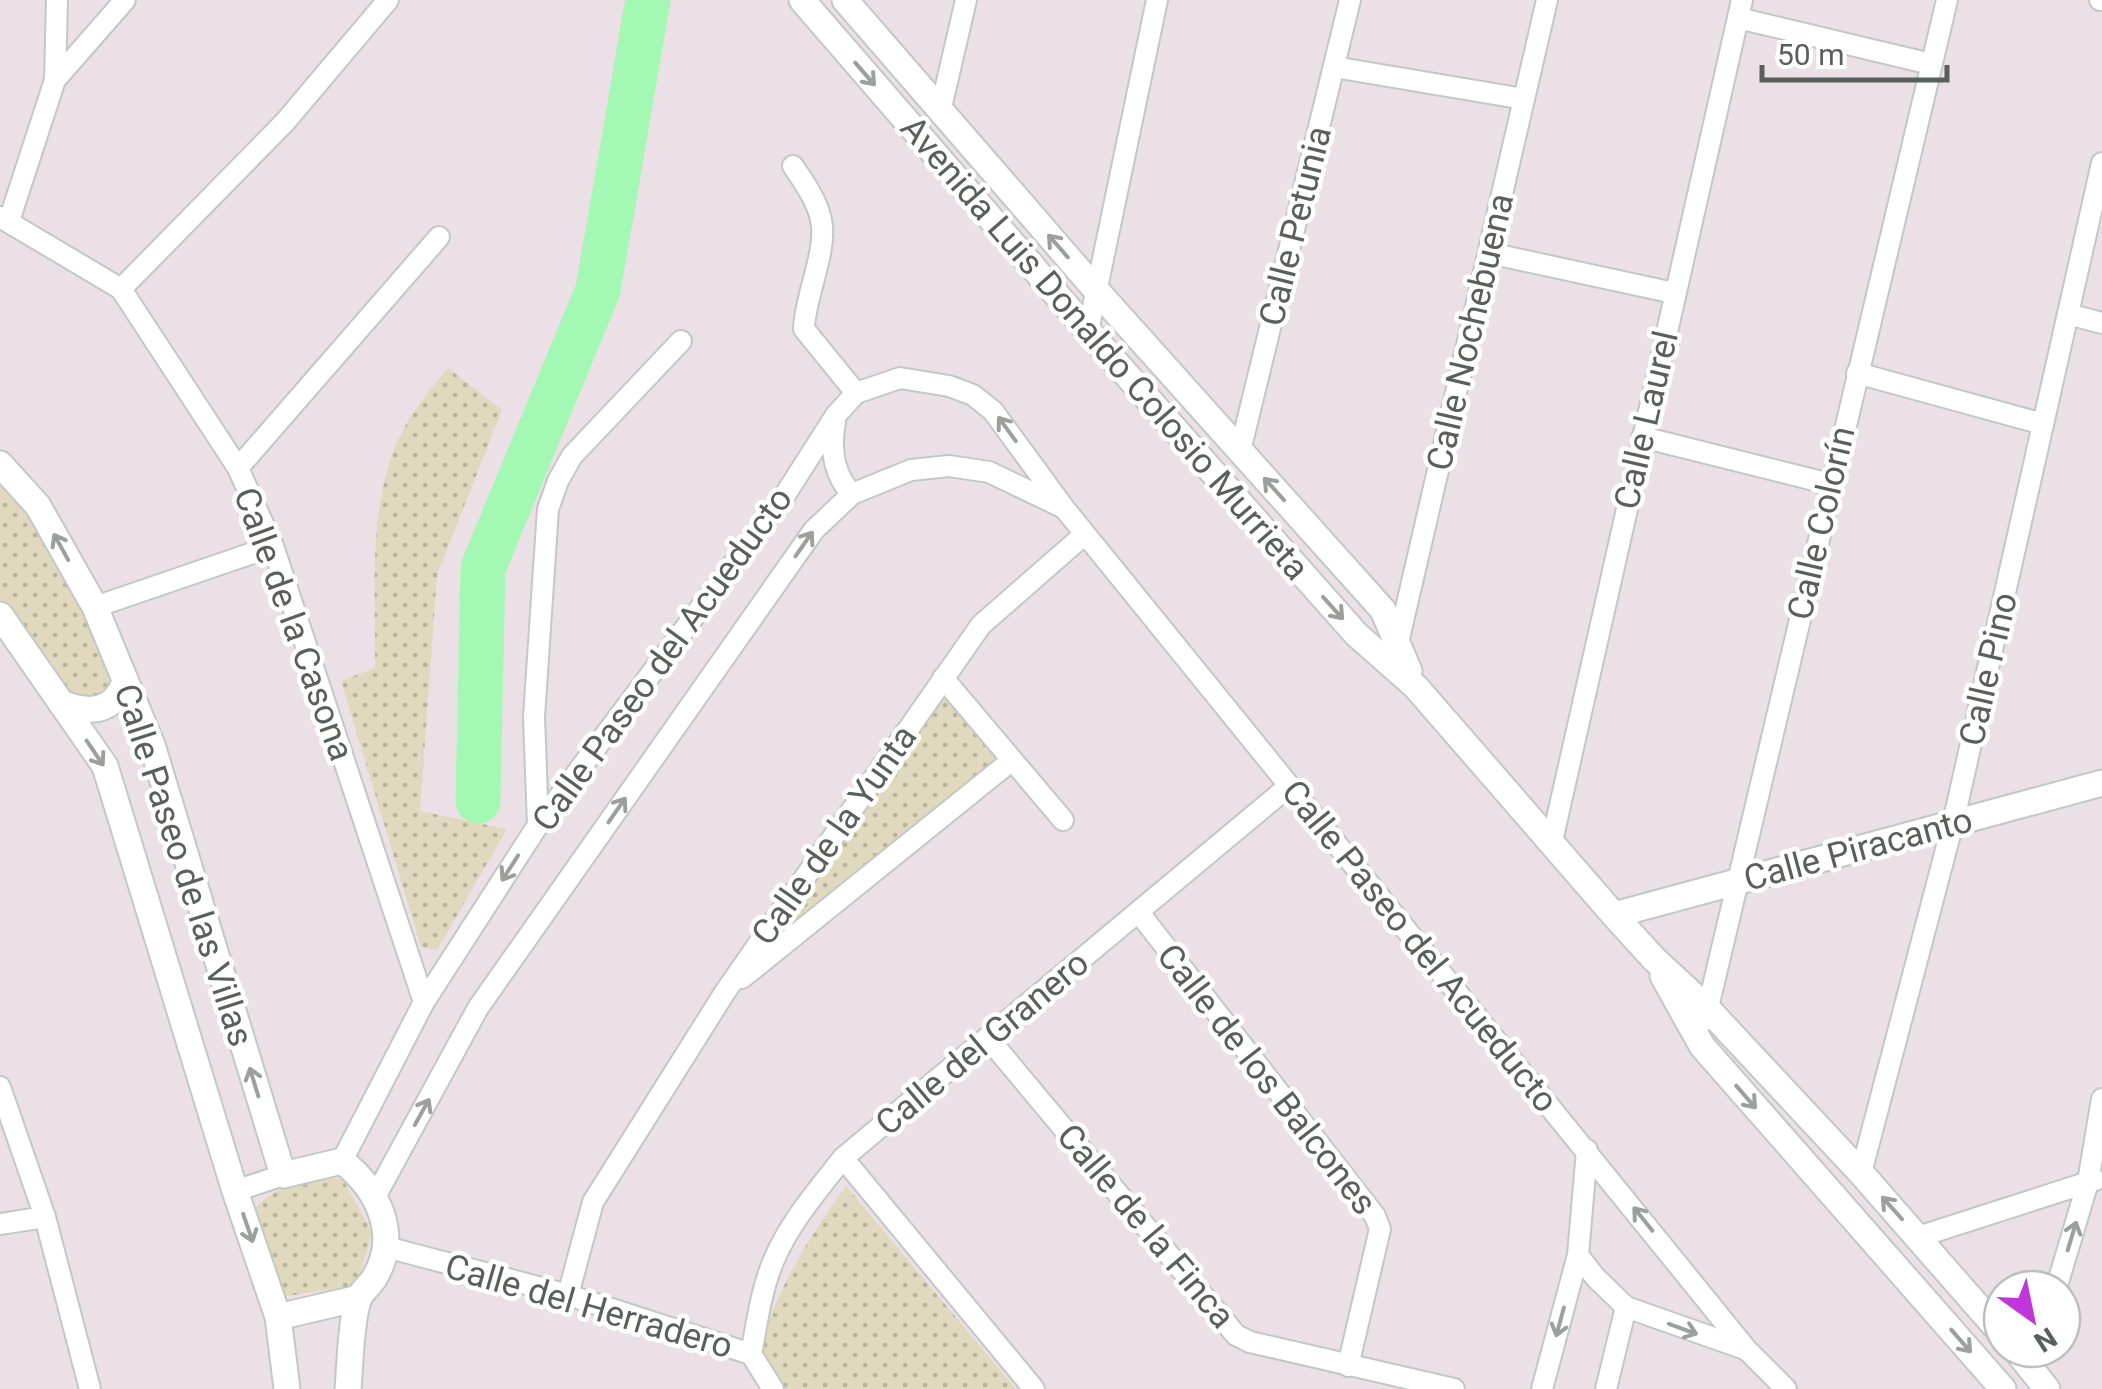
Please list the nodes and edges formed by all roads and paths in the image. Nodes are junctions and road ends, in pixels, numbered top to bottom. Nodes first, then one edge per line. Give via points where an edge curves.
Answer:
1 (56, 0) edge
2 (125, 0) edge
3 (388, 0) edge
4 (802, 0) edge
5 (845, 0) edge
6 (966, 0) edge
7 (1157, 0) edge
8 (1350, 0) edge
9 (1547, 0) edge
10 (1946, 0) edge
11 (1740, 9) edge
12 (1930, 64) junction
13 (1334, 67) junction
14 (55, 80) junction
15 (1524, 100) junction
16 (940, 112) junction
17 (2102, 163) edge
18 (793, 166) dead end
19 (4, 219) edge
20 (438, 237) dead end
21 (1489, 253) junction
22 (122, 289) junction
23 (1097, 291) junction
24 (1674, 294) junction
25 (2068, 314) junction
26 (2102, 323) edge
27 (1088, 332) junction
28 (682, 341) dead end
29 (1856, 373) junction
30 (856, 393) junction
31 (836, 415) junction
32 (2043, 424) junction
33 (1642, 437) junction
34 (1240, 452) junction
35 (0, 464) edge
36 (238, 468) junction
37 (1830, 484) junction
38 (852, 494) junction
39 (1064, 508) junction
40 (1086, 534) junction
41 (274, 546) junction
42 (94, 607) junction
43 (0, 615) edge
44 (1395, 656) junction
45 (944, 678) junction
46 (125, 682) junction
47 (60, 703) junction
48 (1011, 761) junction
49 (2102, 783) edge
50 (1289, 786) junction
51 (1063, 820) dead end
52 (1953, 823) junction
53 (538, 825) junction
54 (1552, 841) junction
55 (1736, 882) junction
56 (1140, 914) junction
57 (1614, 915) junction
58 (1654, 959) junction
59 (725, 992) junction
60 (424, 1002) junction
61 (1706, 1008) junction
62 (988, 1038) junction
63 (1702, 1046) junction
64 (0, 1087) edge
65 (2102, 1098) edge
66 (1587, 1150) junction
67 (844, 1158) junction
68 (342, 1161) junction
69 (1861, 1172) junction
70 (282, 1175) junction
71 (2095, 1181) edge
72 (236, 1191) junction
73 (375, 1197) junction
74 (45, 1216) junction
75 (0, 1224) edge
76 (1918, 1236) junction
77 (386, 1247) junction
78 (1578, 1255) junction
79 (2063, 1269) edge
80 (568, 1296) junction
81 (359, 1298) junction
82 (1626, 1306) junction
83 (1982, 1311) edge
84 (278, 1317) junction
85 (1748, 1350) junction
86 (751, 1354) junction
87 (1348, 1366) junction
88 (90, 1389) edge
89 (287, 1389) edge
90 (348, 1389) edge
91 (773, 1389) edge
92 (1034, 1389) edge
93 (1454, 1389) edge
94 (1542, 1389) edge
95 (1606, 1389) edge
96 (1786, 1389) edge
97 (2003, 1389) edge

1 - 14 street
2 - 14 street
3 - 22 street via 285,122
4 -> 27 street, Avenida Luis Donaldo Colosio Murrieta
5 - 16 street, Avenida Luis Donaldo Colosio Murrieta
6 - 16 street
7 - 23 street
8 - 13 street, Calle Petunia
9 - 15 street, Calle Nochebuena
10 - 12 street, Calle Colorín
11 - 12 street
11 - 24 street, Calle Laurel
12 - 29 street, Calle Colorín
13 - 15 street
13 - 34 street, Calle Petunia
14 - 19 street
15 - 21 street, Calle Nochebuena
23 -> 16 street, Avenida Luis Donaldo Colosio Murrieta
17 - 25 street, Calle Pino
18 - 30 street via 814,196 824,241 804,329
19 - 22 street, Calle de la Casona
20 - 36 street
21 - 24 street
21 - 44 street, Calle Nochebuena
22 - 36 street, Calle de la Casona
23 - 27 street
23 - 34 street, Avenida Luis Donaldo Colosio Murrieta
24 - 33 street, Calle Laurel
25 - 26 street
25 - 32 street, Calle Pino
27 -> 44 street, Avenida Luis Donaldo Colosio Murrieta via 1356,634
28 - 53 street via 572,456 548,510 534,717
29 - 32 street
29 - 37 street, Calle Colorín
30 - 31 street, Calle Paseo del Acueducto
39 -> 30 street, Calle Paseo del Acueducto via 994,412 973,396 900,378
31 - 38 street via 834,460
31 - 53 street, Calle Paseo del Acueducto via 785,494
32 - 52 street, Calle Pino
33 - 37 street
33 - 54 street, Calle Laurel
44 -> 34 street, Avenida Luis Donaldo Colosio Murrieta via 1383,610
42 -> 35 street, Calle Paseo de las Villas via 38,506
36 - 41 street, Calle de la Casona
37 - 55 street, Calle Colorín
38 - 39 street, Calle Paseo del Acueducto via 912,470 949,466 989,472
73 -> 38 street, Calle Paseo del Acueducto via 478,1008 814,530
39 - 40 street, Calle Paseo del Acueducto
40 - 45 street, Calle de la Yunta via 980,624
40 - 50 street, Calle Paseo del Acueducto
41 - 42 street
41 - 60 street, Calle de la Casona
42 - 46 street, Calle Paseo de las Villas
43 - 47 street, Calle Paseo de las Villas
44 - 54 street, Avenida Luis Donaldo Colosio Murrieta
45 - 48 street
45 - 59 street, Calle de la Yunta
46 - 47 street via 115,701 96,710
70 -> 46 street, Calle Paseo de las Villas via 152,745
47 -> 72 street, Calle Paseo de las Villas via 104,766
48 - 51 street
48 - 59 street, Calle de la Yunta
49 - 52 street, Calle Piracanto
50 - 56 street, Calle del Granero
50 - 66 street, Calle Paseo del Acueducto
52 - 55 street, Calle Piracanto
52 - 69 street, Calle Pino
53 -> 60 street, Calle Paseo del Acueducto
54 - 57 street, Avenida Luis Donaldo Colosio Murrieta
55 - 57 street, Calle Piracanto
55 - 61 street, Calle Colorín
56 - 62 street, Calle del Granero
56 - 87 street, Calle de los Balcones via 1375,1216 1380,1229
57 - 58 street, Avenida Luis Donaldo Colosio Murrieta
58 - 61 street, Avenida Luis Donaldo Colosio Murrieta
58 - 63 street, Avenida Luis Donaldo Colosio Murrieta
59 - 80 street, Calle de la Yunta via 593,1202
60 - 68 street, Calle Paseo del Acueducto
61 - 63 street, Calle Colorín
61 - 69 street, Avenida Luis Donaldo Colosio Murrieta
62 - 67 street, Calle del Granero
62 - 87 street, Calle de la Finca via 1236,1334
63 -> 97 street, Avenida Luis Donaldo Colosio Murrieta
64 - 74 street
65 - 71 street
66 - 78 street
85 -> 66 street, Calle Paseo del Acueducto
67 - 86 street, Calle del Granero via 803,1208 773,1261
67 - 92 street
68 - 70 street
68 - 73 street
76 -> 69 street, Avenida Luis Donaldo Colosio Murrieta
70 - 72 street
71 - 76 street
79 -> 71 street
72 -> 84 street, Calle Paseo de las Villas
73 - 77 street
74 - 75 street
74 - 88 street
76 - 83 street, Avenida Luis Donaldo Colosio Murrieta
77 - 80 street, Calle del Herradero
77 - 81 street
78 - 82 street, Calle Paseo del Acueducto
78 -> 94 street
80 - 86 street, Calle del Herradero
81 - 84 street
81 - 90 street
82 -> 85 street, Calle Paseo del Acueducto
82 - 95 street
84 - 89 street, Calle Paseo de las Villas
85 - 96 street, Calle Paseo del Acueducto
86 - 91 street, Calle del Herradero
87 - 93 street, Calle de la Finca

